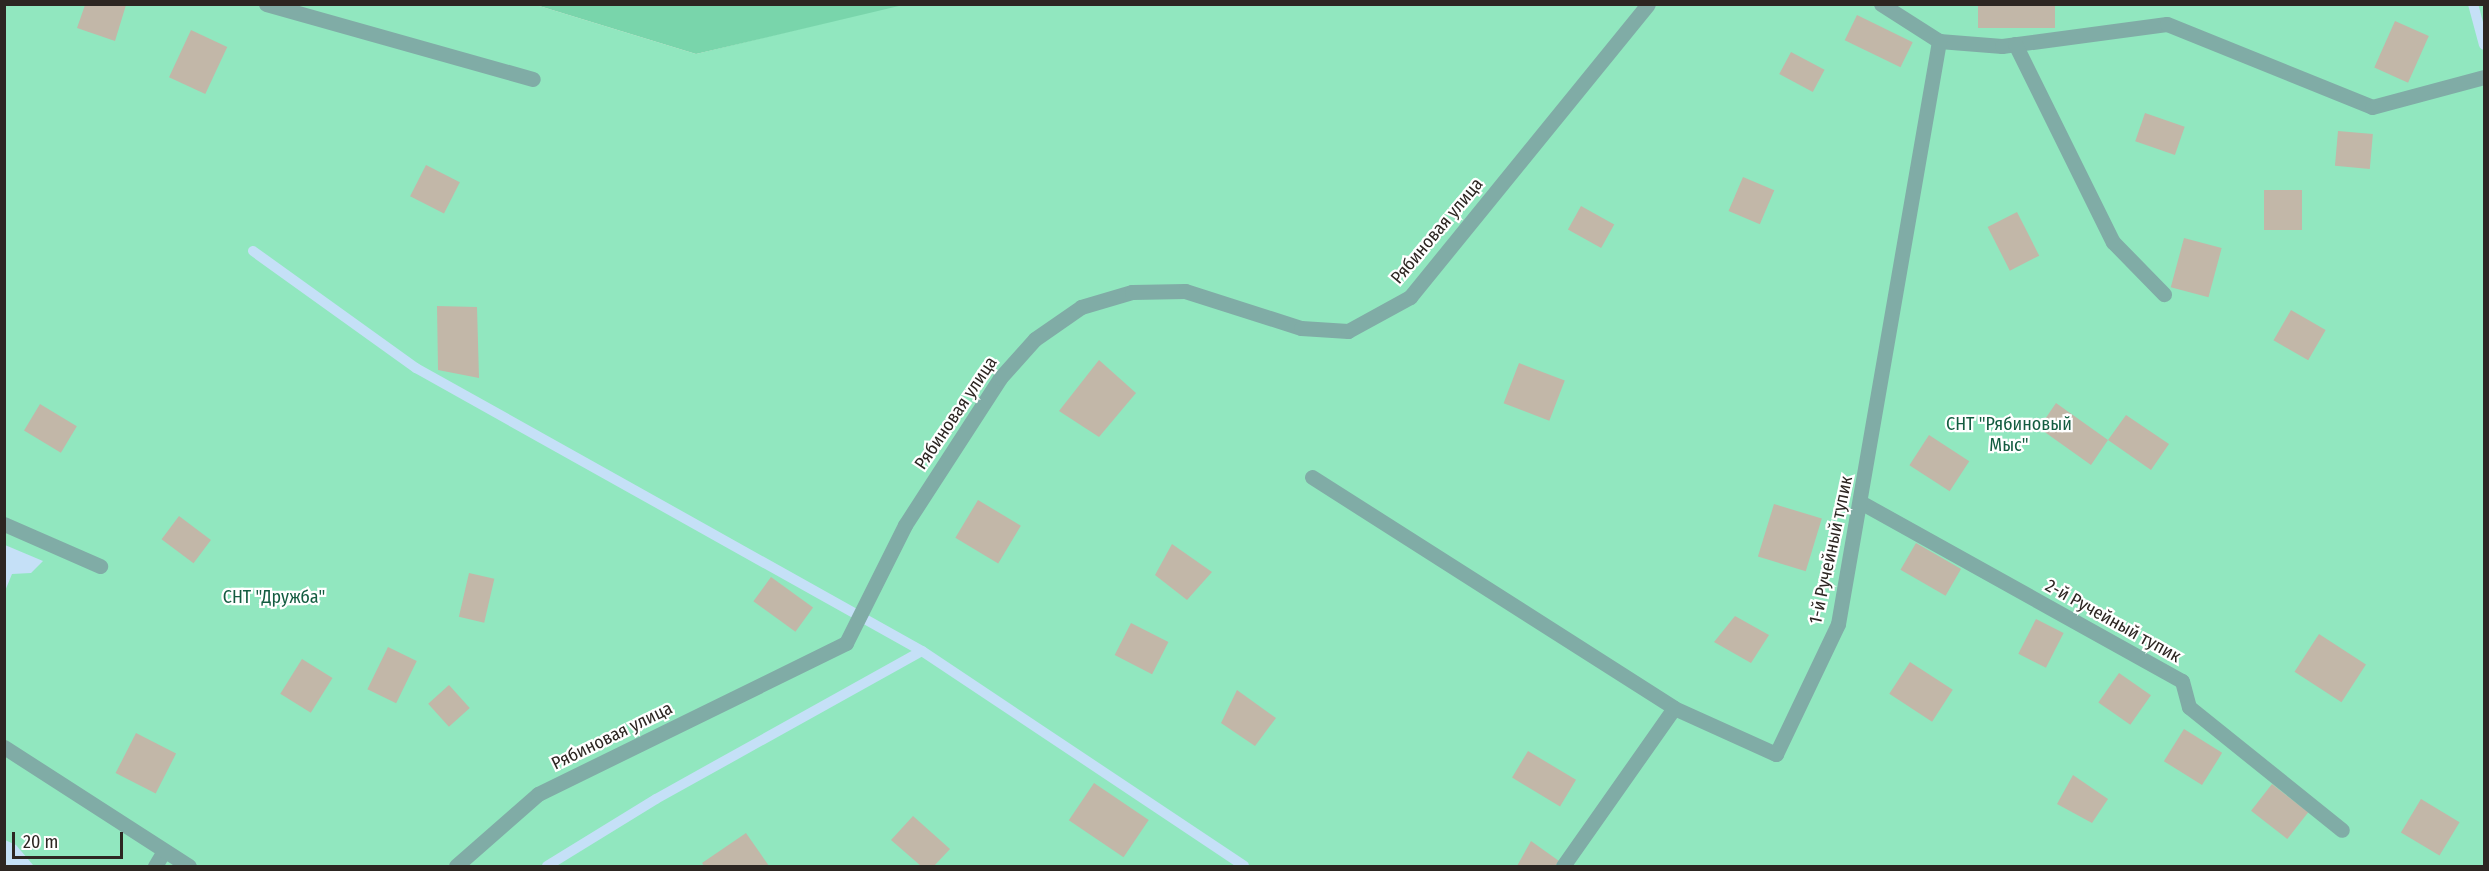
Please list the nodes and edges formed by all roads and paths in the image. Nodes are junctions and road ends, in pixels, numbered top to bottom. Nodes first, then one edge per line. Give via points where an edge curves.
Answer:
1 (266, 4) edge
2 (1648, 4) edge
3 (1881, 4) edge
4 (1939, 41) junction
5 (2014, 44) junction
6 (2484, 77) edge
7 (534, 79) dead end
8 (2164, 294) dead end
9 (1312, 477) dead end
10 (1862, 503) junction
11 (4, 524) edge
12 (100, 566) dead end
13 (1674, 708) junction
14 (4, 747) edge
15 (2342, 830) dead end
16 (164, 850) junction
17 (155, 867) edge
18 (189, 867) edge
19 (456, 867) edge
20 (1563, 867) edge

1 - 7 street
2 - 19 street, Рябиновая улица via 1410,297 1348,332 1301,328 1185,291 1132,292 1082,307 1035,339 1000,378 905,525 846,643 538,794
3 - 4 street
4 - 5 street
4 - 10 street, 1-й Ручейный тупик
5 - 6 street via 2167,24 2372,107
5 - 8 street via 2113,242
9 - 13 street
10 - 13 street, 1-й Ручейный тупик via 1838,624 1776,754
10 - 15 street, 2-й Ручейный тупик via 2182,681 2189,707
11 - 12 street
13 - 20 street
14 - 16 street
16 - 17 street
16 - 18 street

